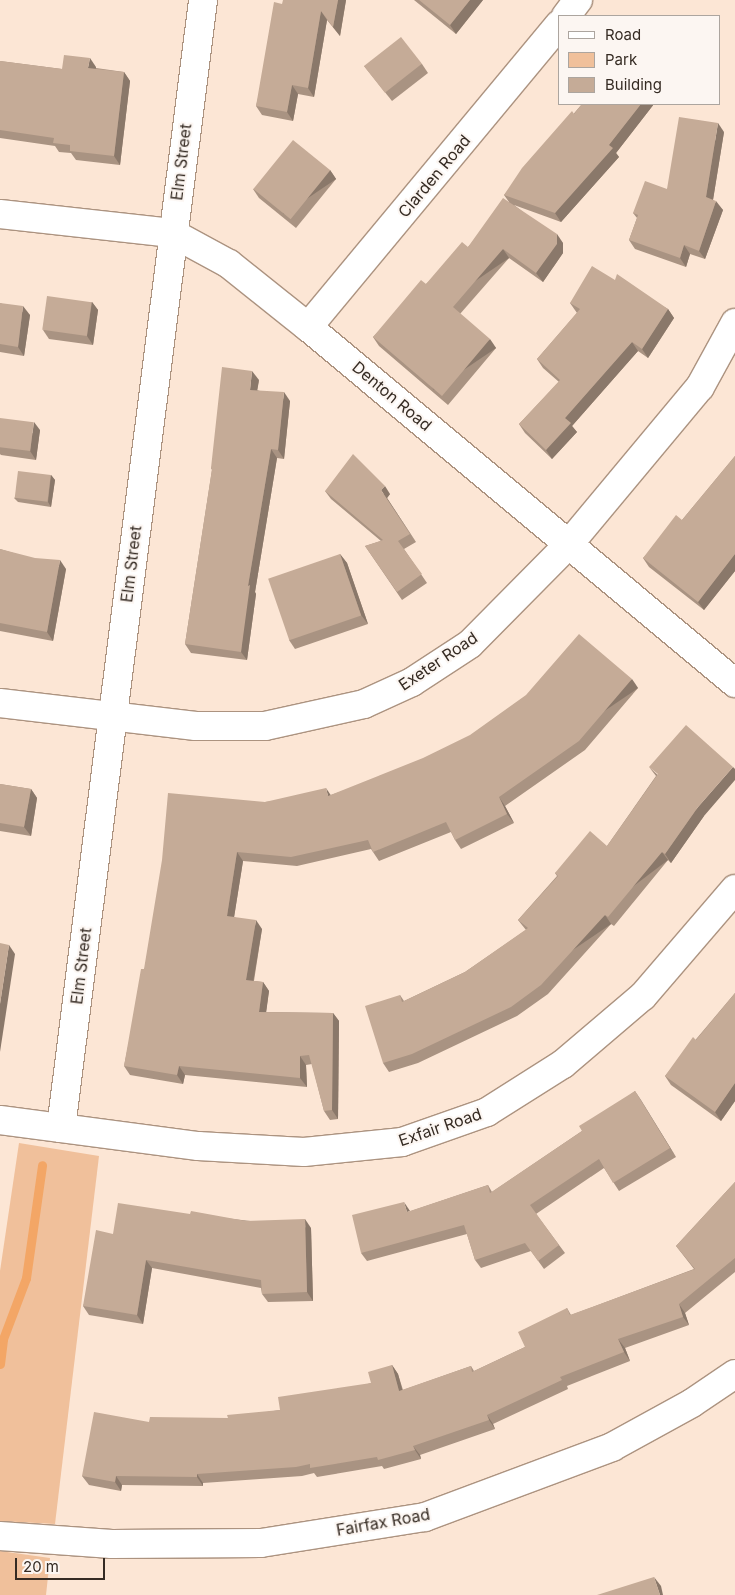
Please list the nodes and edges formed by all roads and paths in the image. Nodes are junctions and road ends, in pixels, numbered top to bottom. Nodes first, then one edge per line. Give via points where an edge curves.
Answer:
1 (203, 0) edge
2 (578, 0) edge
3 (567, 15) edge
4 (558, 26) edge
5 (0, 214) edge
6 (172, 234) junction
7 (735, 323) edge
8 (308, 327) junction
9 (569, 544) junction
10 (735, 684) edge
11 (0, 703) edge
12 (111, 717) junction
13 (735, 889) edge
14 (0, 1120) edge
15 (61, 1128) junction
16 (735, 1374) edge
17 (0, 1536) edge

1 - 6 street, Elm Street
2 - 3 street
4 - 8 street, Clarden Road
5 - 6 street, Denton Road
6 - 8 street, Denton Road via 229,264
6 - 12 street, Elm Street
7 - 9 street, Exeter Road via 700,387
8 - 9 street, Denton Road
9 - 10 street, Denton Road
9 - 12 street, Exeter Road via 470,644 412,682 364,704 265,726 196,726
11 - 12 street, Exeter Road
12 - 15 street, Elm Street
13 - 15 street, Exfair Road via 643,996 563,1064 487,1112 402,1142 304,1152 198,1146
14 - 15 street, Exfair Road
16 - 17 street, Fairfax Road via 692,1403 612,1447 425,1517 261,1542 112,1544

